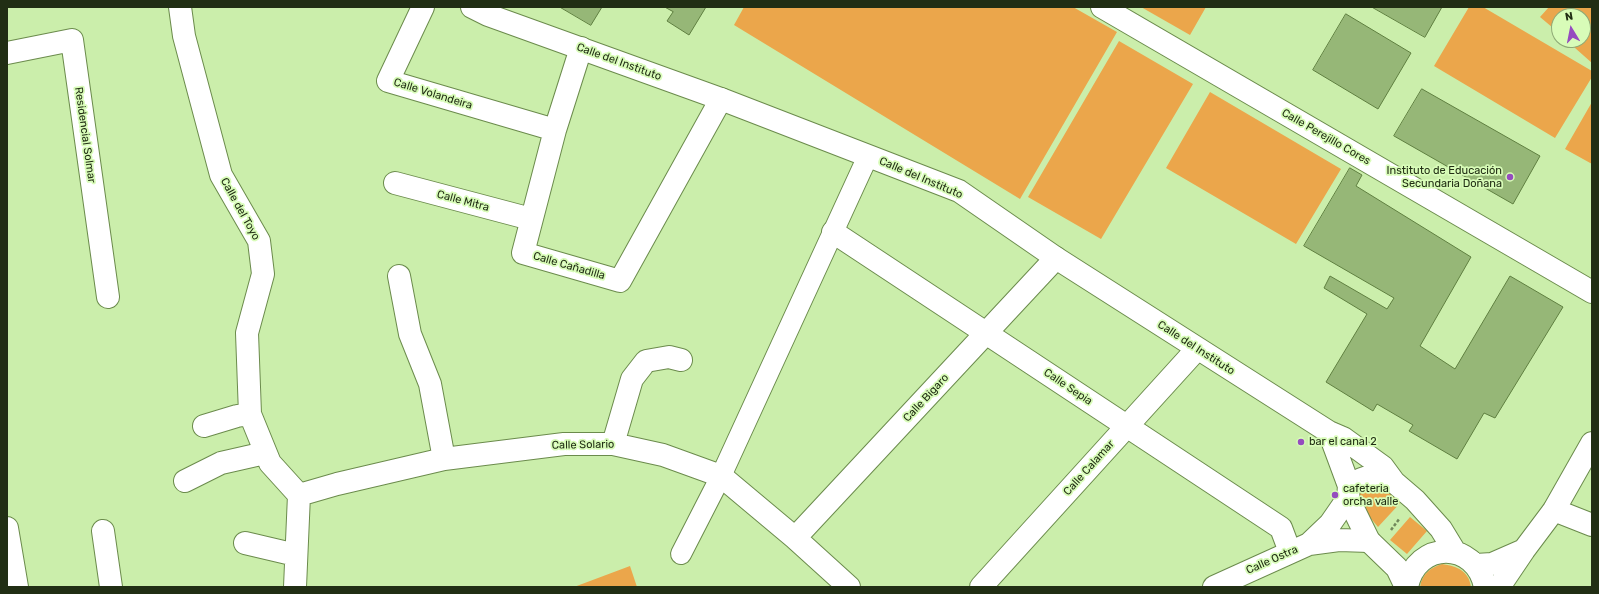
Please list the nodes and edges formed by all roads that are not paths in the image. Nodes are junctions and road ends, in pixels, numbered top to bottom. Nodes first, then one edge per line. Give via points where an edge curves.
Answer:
1 (180, 7) edge
2 (423, 7) edge
3 (472, 7) edge
4 (1102, 7) edge
5 (581, 48) junction
6 (7, 53) edge
7 (720, 99) junction
8 (555, 130) junction
9 (868, 156) junction
10 (395, 183) dead end
11 (532, 219) junction
12 (833, 232) junction
13 (1056, 258) junction
14 (399, 276) dead end
15 (1592, 292) edge
16 (108, 297) dead end
17 (986, 333) junction
18 (1197, 349) junction
19 (681, 360) dead end
20 (250, 414) junction
21 (204, 426) dead end
22 (1127, 427) junction
23 (1329, 432) junction
24 (1592, 442) edge
25 (613, 444) junction
26 (265, 453) junction
27 (444, 459) junction
28 (721, 476) junction
29 (185, 481) dead end
30 (1394, 482) junction
31 (1348, 492) junction
32 (299, 495) junction
33 (1554, 510) junction
34 (1592, 525) edge
35 (7, 528) edge
36 (103, 532) dead end
37 (795, 538) junction
38 (245, 543) dead end
39 (1373, 544) junction
40 (1300, 548) junction
41 (1524, 550) junction
42 (1456, 552) junction
43 (681, 554) dead end
44 (296, 555) junction
45 (1476, 565) junction
46 (17, 587) edge
47 (111, 587) edge
48 (295, 587) edge
49 (849, 587) edge
50 (981, 587) edge
51 (1214, 587) edge
52 (1406, 587) edge
53 (1485, 587) edge
54 (1499, 587) edge

1 - 20 street, Calle del Toyo via 184,36 221,175 259,241 263,274 247,333
2 - 8 street, Calle Volandeira via 388,80
3 - 5 street, Calle del Instituto
4 - 15 street, Calle Perejillo Cores
5 - 7 street, Calle del Instituto
5 - 8 street, Calle Cañadilla
6 - 16 street, Residencial Solmar via 72,40
7 - 9 street, Calle del Instituto
7 - 11 street, Calle Cañadilla via 620,281 523,253
8 - 11 street, Calle Cañadilla
9 - 12 street
9 - 13 street, Calle del Instituto via 959,191
10 - 11 street, Calle Mitra
12 - 17 street, Calle Sepia
12 - 28 street
13 - 17 street, Calle Bigaro
13 - 18 street, Calle del Instituto
14 - 27 street via 410,334 430,384
17 - 22 street, Calle Sepia
17 - 37 street, Calle Bigaro
18 - 22 street, Calle Calamar
18 - 23 street, Calle del Instituto
19 - 25 street via 669,357 646,361 632,379
20 - 21 street
20 - 26 street, Calle del Toyo
22 - 40 street, Calle Sepia via 1281,528
22 - 50 street, Calle Calamar
23 - 30 street, Calle del Instituto via 1343,438 1383,467
23 - 31 street
24 - 33 street
25 - 27 street, Calle Solario via 564,444
25 - 28 street, Calle Solario via 663,455
26 - 29 street via 221,463
26 - 32 street, Calle del Toyo via 270,463
27 - 32 street, Calle Solario
28 - 37 street, Calle Solario
28 - 43 street
30 - 31 street, Calle del Instituto via 1371,475 1358,480
30 - 42 street, Calle del Instituto via 1441,529
31 - 39 street
31 - 40 street, Calle Ostra via 1330,524
32 - 44 street
33 - 34 street
33 - 41 street
35 - 46 street
36 - 47 street
37 - 49 street, Calle Solario
38 - 44 street
39 - 40 street, Calle Ostra via 1339,540
39 - 52 street via 1397,568
40 - 51 street, Calle Ostra
41 - 45 street via 1492,564
41 - 54 street
42 - 45 street
42 - 52 street via 1444,551 1422,559 1414,568
44 - 48 street
45 - 53 street

